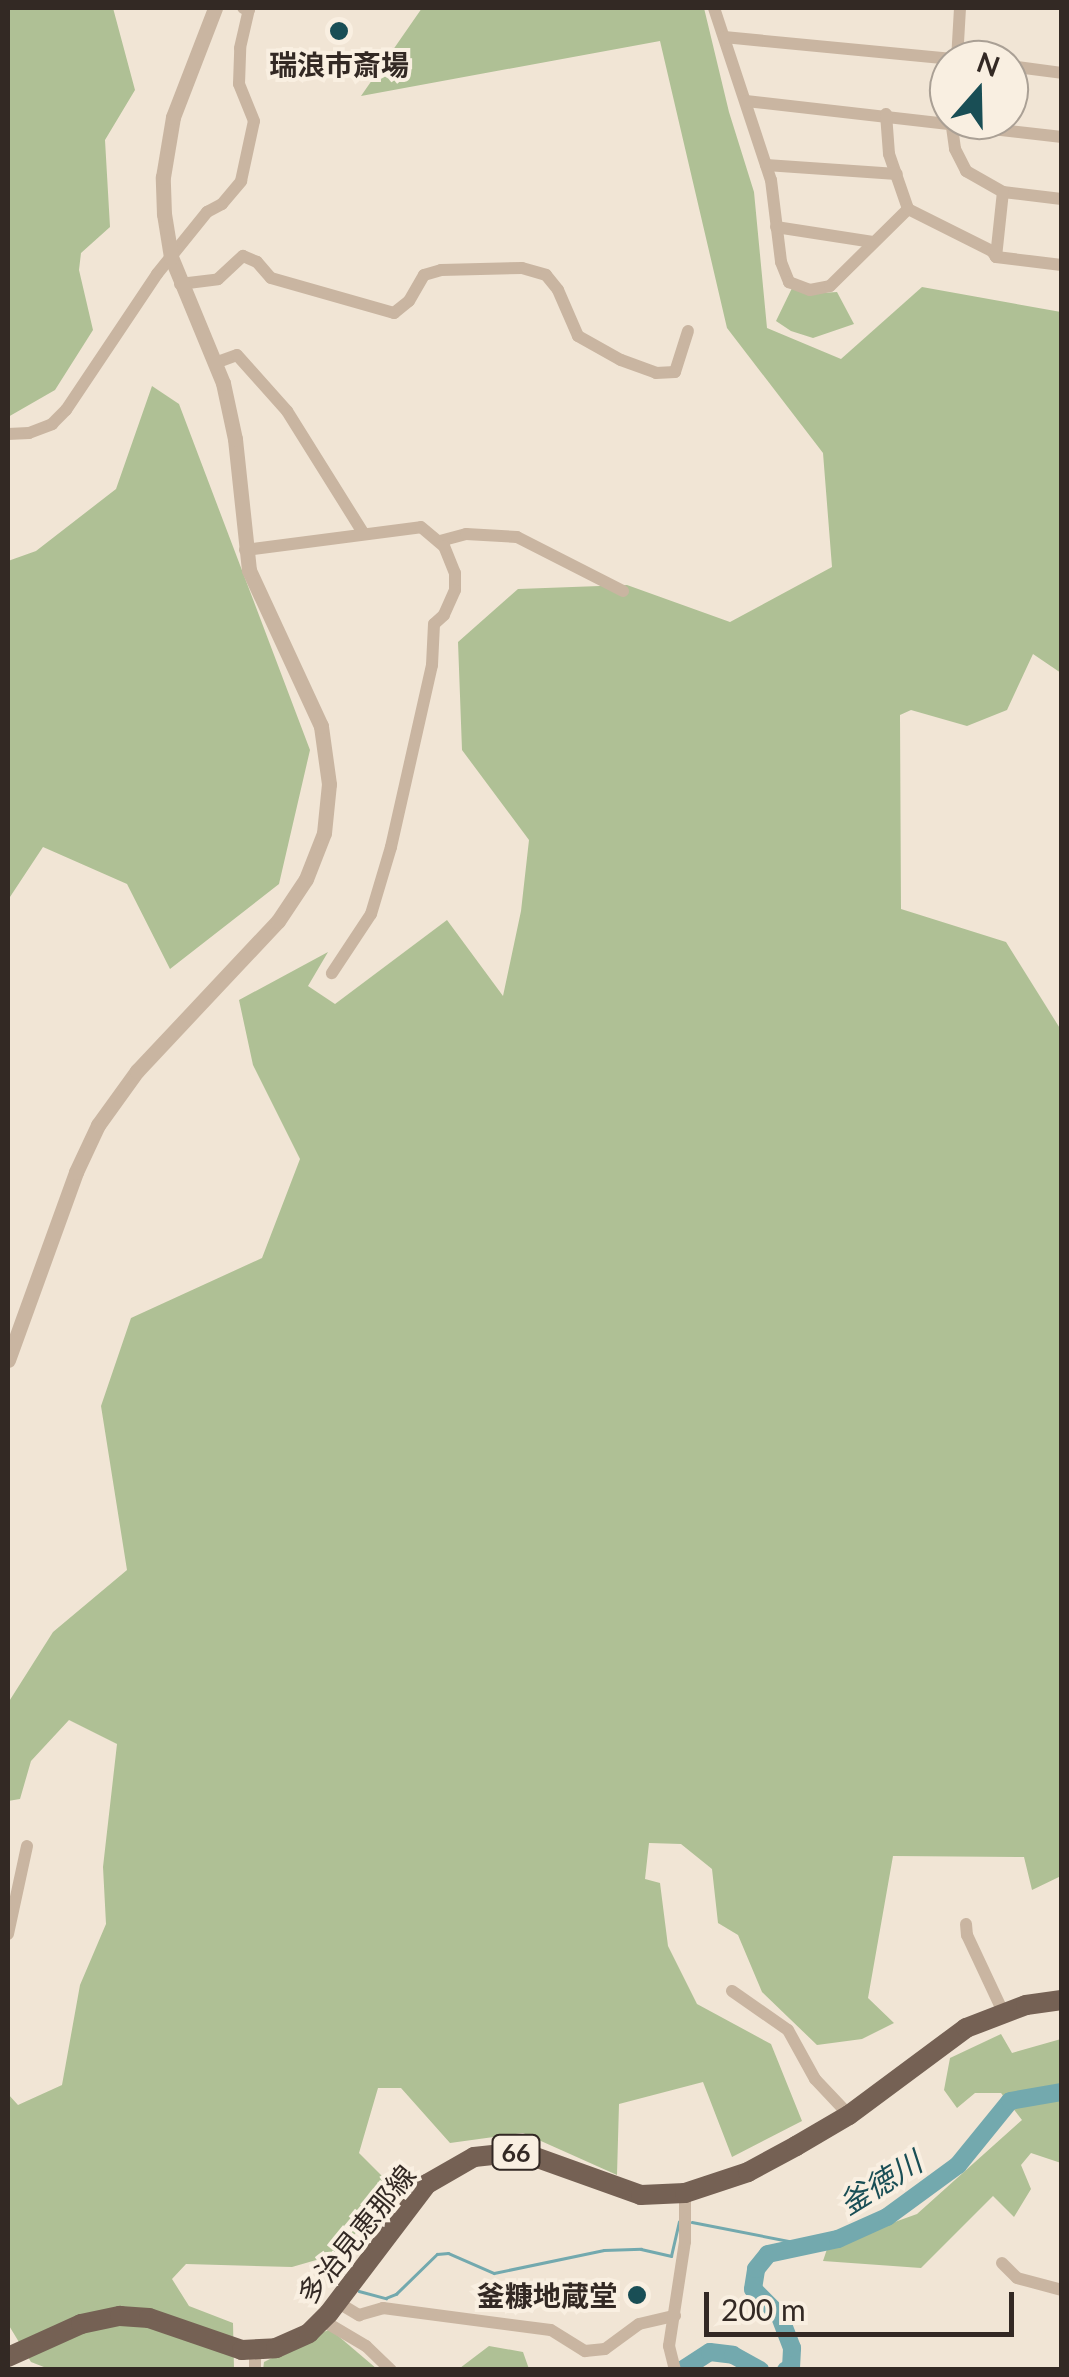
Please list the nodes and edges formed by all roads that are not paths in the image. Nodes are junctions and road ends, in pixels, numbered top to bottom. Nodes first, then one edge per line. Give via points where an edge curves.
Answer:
1 (215, 8) edge
2 (243, 8) edge
3 (714, 8) edge
4 (960, 8) edge
5 (724, 36) junction
6 (959, 40) edge
7 (929, 57) edge
8 (1029, 69) edge
9 (1062, 73) edge
10 (746, 101) junction
11 (886, 114) junction
12 (929, 119) edge
13 (1029, 132) edge
14 (1062, 137) edge
15 (954, 140) edge
16 (766, 164) junction
17 (897, 174) junction
18 (1003, 192) junction
19 (1062, 199) edge
20 (908, 209) junction
21 (776, 227) junction
22 (873, 242) junction
23 (170, 257) junction
24 (996, 258) junction
25 (1062, 266) edge
26 (180, 284) junction
27 (688, 331) dead end
28 (215, 362) junction
29 (8, 434) edge
30 (364, 534) junction
31 (440, 541) junction
32 (246, 550) junction
33 (623, 591) dead end
34 (332, 973) dead end
35 (8, 1360) edge
36 (27, 1846) dead end
37 (966, 1924) dead end
38 (8, 1934) edge
39 (732, 1991) dead end
40 (1062, 2000) edge
41 (1003, 2012) junction
42 (848, 2114) junction
43 (686, 2193) junction
44 (1002, 2263) dead end
45 (1062, 2290) edge
46 (337, 2302) junction
47 (675, 2316) junction
48 (322, 2320) junction
49 (8, 2358) edge
50 (255, 2361) edge
51 (391, 2370) edge
52 (674, 2370) edge

1 - 23 street via 170,132 163,177
2 - 23 street via 249,10 239,84 254,122 246,167 222,204 207,212
3 - 5 street
4 - 6 street
5 - 7 street
5 - 10 street
8 - 9 street
10 - 11 street
10 - 16 street
11 - 12 street
11 - 17 street
13 - 14 street
15 - 18 street via 966,171
16 - 17 street
16 - 21 street
17 - 20 street
18 - 19 street
18 - 24 street
20 - 22 street
20 - 24 street
21 - 22 street
21 - 22 street via 785,277 810,290 830,286
23 - 26 street
23 - 29 street via 66,410 52,424
24 - 25 street
26 - 27 street via 218,279 243,256 271,278 394,312 424,275 522,268 546,275 578,336 621,360 656,373 675,372
26 - 28 street
28 - 30 street via 237,355 287,411
28 - 32 street via 235,439
30 - 31 street via 421,526
30 - 32 street
31 - 33 street via 466,534 517,537
31 - 34 street via 456,582 434,624 432,664 391,846 371,914
32 - 35 street via 268,616 321,726 329,784 322,840 278,921 137,1071 98,1125
36 - 38 street
37 - 41 street
39 - 42 street via 788,2030 815,2080
40 - 41 main road, 多治見恵那線 / 66
41 - 42 main road, 多治見恵那線 / 66 via 942,2042
42 - 43 main road, 多治見恵那線 / 66 via 748,2172
43 - 46 main road, 多治見恵那線 / 66 via 641,2195 520,2152 474,2157 427,2184
43 - 47 street
44 - 45 street via 1017,2278
46 - 47 street via 359,2315 383,2308 552,2330 585,2350 605,2349 639,2324
46 - 48 main road, 多治見恵那線 / 66
47 - 52 street via 669,2346
48 - 50 main road, 多治見恵那線 / 66
48 - 51 street
49 - 50 main road, 多治見恵那線 / 66 via 82,2324 120,2316 149,2318

